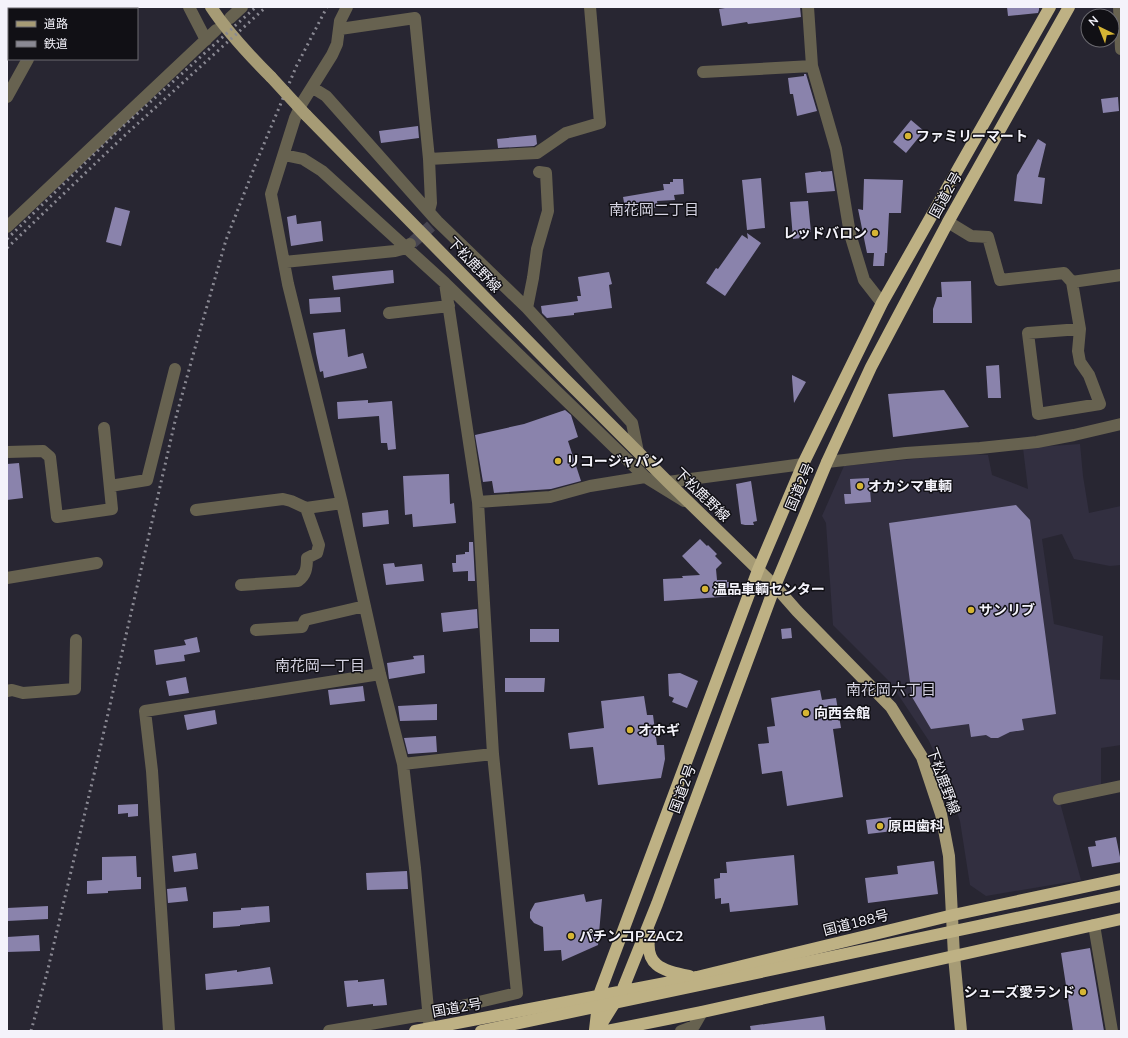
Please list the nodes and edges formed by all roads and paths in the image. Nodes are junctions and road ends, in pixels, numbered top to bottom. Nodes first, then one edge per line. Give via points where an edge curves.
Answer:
1 (189, 7) edge
2 (211, 7) edge
3 (347, 7) edge
4 (590, 7) edge
5 (808, 7) edge
6 (1050, 7) edge
7 (1070, 7) edge
8 (1119, 7) edge
9 (239, 8) edge
10 (230, 18) dead end
11 (340, 29) junction
12 (216, 30) dead end
13 (206, 40) junction
14 (1121, 49) edge
15 (27, 60) edge
16 (812, 66) junction
17 (703, 72) dead end
18 (313, 88) junction
19 (7, 97) edge
20 (284, 155) junction
21 (428, 159) junction
22 (539, 172) dead end
23 (429, 211) junction
24 (948, 222) junction
25 (7, 227) edge
26 (409, 246) junction
27 (284, 262) junction
28 (1121, 275) edge
29 (1072, 282) junction
30 (445, 283) junction
31 (882, 303) junction
32 (449, 306) junction
33 (527, 308) junction
34 (389, 313) dead end
35 (1080, 329) junction
36 (175, 369) dead end
37 (1121, 424) edge
38 (104, 428) dead end
39 (7, 452) edge
40 (638, 452) junction
41 (827, 462) junction
42 (803, 464) junction
43 (645, 477) junction
44 (668, 482) junction
45 (110, 486) junction
46 (478, 502) junction
47 (342, 503) junction
48 (693, 506) junction
49 (306, 508) junction
50 (196, 510) dead end
51 (97, 563) dead end
52 (758, 570) junction
53 (7, 578) edge
54 (242, 585) dead end
55 (775, 586) junction
56 (365, 606) junction
57 (256, 630) dead end
58 (76, 640) dead end
59 (380, 674) junction
60 (7, 691) edge
61 (493, 754) junction
62 (403, 764) junction
63 (1121, 786) edge
64 (1059, 798) dead end
65 (1121, 879) edge
66 (1121, 896) edge
67 (657, 904) junction
68 (953, 915) junction
69 (1121, 919) edge
70 (1094, 925) junction
71 (954, 956) junction
72 (697, 977) junction
73 (599, 995) junction
74 (625, 996) junction
75 (702, 1012) junction
76 (428, 1014) junction
77 (430, 1030) edge
78 (169, 1031) edge
79 (329, 1031) edge
80 (415, 1031) edge
81 (481, 1031) edge
82 (596, 1031) edge
83 (607, 1031) edge
84 (681, 1031) edge
85 (961, 1031) edge
86 (1112, 1031) edge

1 - 13 street
2 - 40 main road, 下松鹿野線, bridge via 241,47 306,115
3 - 11 street via 340,21
4 - 21 street via 600,123 566,133 537,153
5 - 16 street
6 - 31 highway, 国道2号
7 - 24 highway, 国道2号
8 - 14 street
9 - 10 street
11 - 18 street via 332,55
11 - 21 street via 415,18
12 - 13 street
13 - 25 street
15 - 19 street
16 - 17 street
16 - 31 street via 836,149 850,234 864,280
18 - 20 street via 295,118
18 - 23 street via 326,96
20 - 26 street via 303,160 322,171
20 - 27 street via 271,194
21 - 23 street via 431,203
22 - 33 street via 546,173 548,211 537,249
23 - 33 street via 434,223
24 - 29 street via 971,236 988,237 1000,280 1064,273
24 - 41 highway, 国道2号 via 871,367
26 - 27 street via 395,251
26 - 30 street
27 - 47 street
28 - 29 street
29 - 35 street
30 - 32 street
30 - 43 street
31 - 42 highway, 国道2号
32 - 34 street
32 - 46 street
33 - 40 street via 632,423
35 - 35 street via 1080,362 1089,375 1100,404 1038,414 1028,333
36 - 45 street via 147,480
37 - 41 street via 1037,442
38 - 45 street
39 - 45 street via 43,451 50,457 57,517 112,509
40 - 44 main road, 下松鹿野線
41 - 55 highway, 国道2号
42 - 44 street
42 - 52 highway, 国道2号
43 - 46 street via 590,486 550,497
43 - 48 street
44 - 48 main road, 下松鹿野線
46 - 61 street
47 - 49 street
47 - 56 street
48 - 52 main road, 下松鹿野線
49 - 50 street via 283,499
49 - 54 street via 318,545 317,553 307,558 304,577 298,581
51 - 53 street
52 - 55 main road, 下松鹿野線
52 - 73 highway, 国道2号
55 - 67 highway, 国道2号
55 - 68 main road, 下松鹿野線 via 891,707 922,757 941,814 948,849
56 - 57 street via 305,620 302,627
56 - 59 street
58 - 60 street via 75,689 23,693
59 - 62 street
59 - 78 street via 145,711 152,772
61 - 62 street
61 - 76 street via 517,994
62 - 76 street
63 - 64 street
65 - 68 highway, 国道188号
66 - 74 highway, 国道188号, bridge
67 - 72 highway via 648,944 651,959 660,968
67 - 74 highway, 国道2号
68 - 71 main road, 下松鹿野線
68 - 72 highway, 国道188号
69 - 70 highway
70 - 71 highway
70 - 86 street
71 - 75 highway
71 - 85 main road, 下松鹿野線
72 - 74 highway, 国道188号
73 - 74 highway, 国道188号
73 - 77 highway, 国道2号
73 - 82 highway, 国道2号
74 - 81 highway, 国道2号, bridge
74 - 82 highway, 国道2号
75 - 83 highway
75 - 84 street via 694,1026
76 - 77 street
76 - 79 street
77 - 80 highway, 国道2号

